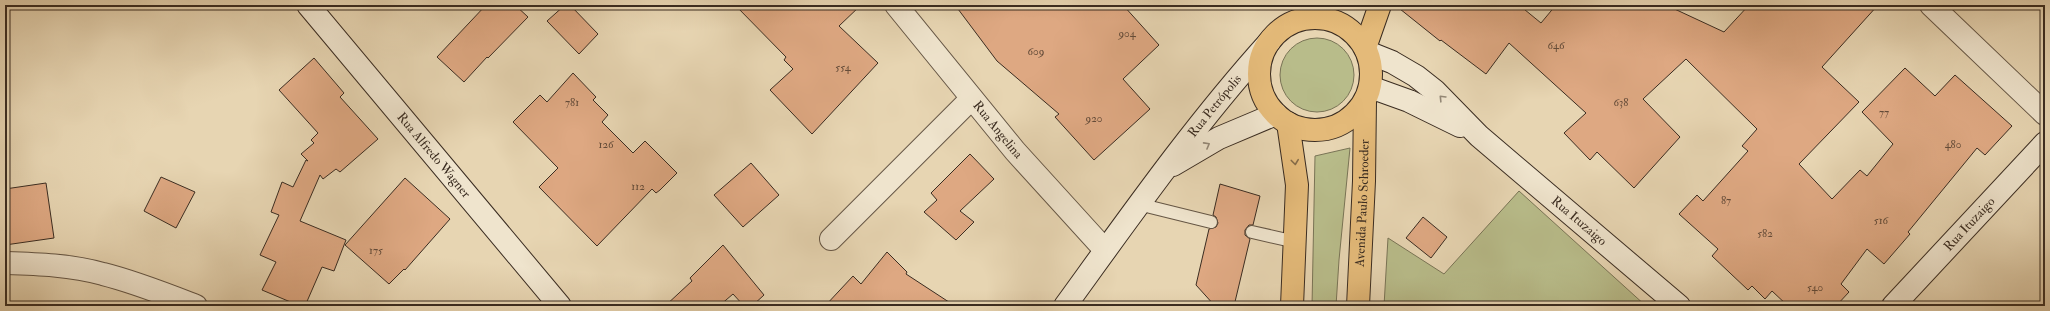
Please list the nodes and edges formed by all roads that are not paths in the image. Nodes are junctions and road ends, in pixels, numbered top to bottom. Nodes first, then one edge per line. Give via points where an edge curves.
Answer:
1 (308, 5) edge
2 (896, 5) edge
3 (1301, 5) edge
4 (1380, 5) edge
5 (1931, 5) edge
6 (1274, 37) junction
7 (1366, 50) junction
8 (1368, 94) junction
9 (972, 99) junction
10 (2045, 114) edge
11 (1282, 119) junction
12 (1479, 136) junction
13 (2045, 143) edge
14 (1162, 172) junction
15 (1138, 204) junction
16 (1211, 222) dead end
17 (1252, 232) dead end
18 (831, 239) dead end
19 (1296, 242) junction
20 (1105, 250) junction
21 (5, 263) edge
22 (196, 306) edge
23 (560, 306) edge
24 (1065, 306) edge
25 (1292, 306) edge
26 (1358, 306) edge
27 (1679, 306) edge
28 (1893, 306) edge

1 - 23 street, Rua Alfredo Wagner
2 - 9 street, Rua Angelina
3 - 6 main road, Rua Petrópolis
4 - 7 main road
5 - 10 street
6 - 7 main road via 1292,23 1326,19 1355,35
6 - 11 main road via 1263,55 1259,71 1266,102
6 - 14 street, Rua Petrópolis via 1226,90
7 - 8 main road via 1372,69
12 -> 7 street, Rua Ituzaigo via 1435,91 1416,76
8 - 11 main road via 1356,113 1332,128 1302,128
8 - 12 street, Rua Ituzaigo via 1432,111
8 - 26 main road, Avenida Paulo Schroeder
9 - 18 street
9 - 20 street, Rua Angelina via 1015,151
14 -> 11 street, Rua Petrópolis via 1219,138
11 -> 19 main road via 1297,185
12 - 27 street, Rua Ituzaigo
13 - 28 street, Rua Ituzaigo
14 - 15 street, Rua Petrópolis
15 - 16 lane
15 - 20 street, Rua Petrópolis
17 - 19 lane
19 - 25 main road
20 - 24 street, Rua Petrópolis
21 - 22 street via 47,265 102,273 151,288

